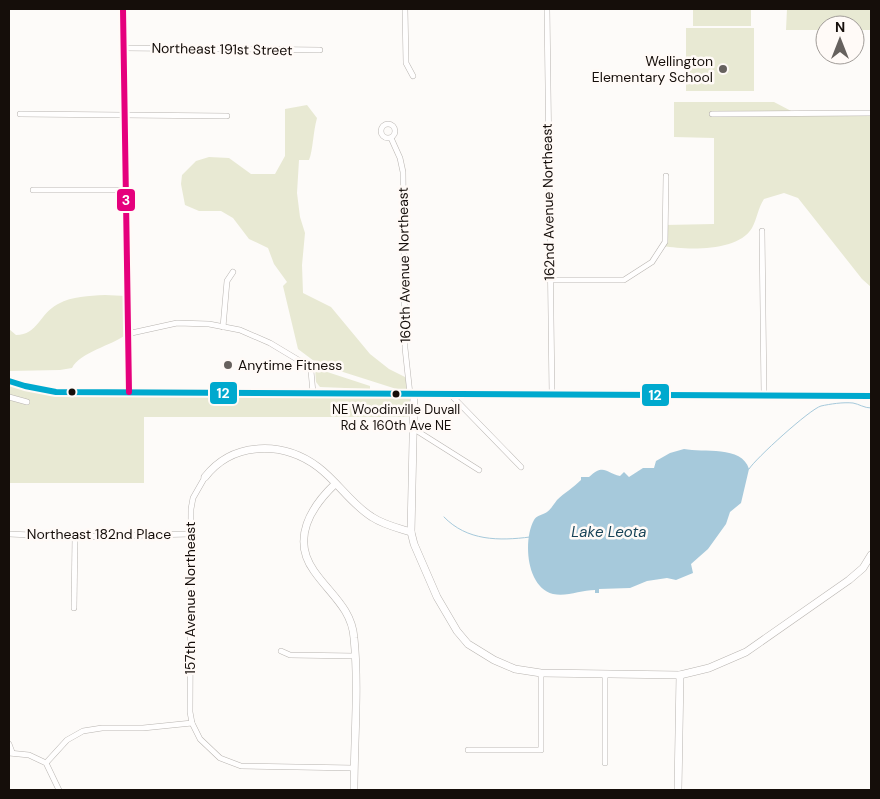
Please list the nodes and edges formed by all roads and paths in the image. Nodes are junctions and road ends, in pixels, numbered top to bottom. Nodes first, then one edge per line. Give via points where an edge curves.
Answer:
1 (123, 9) edge
2 (405, 9) edge
3 (547, 9) edge
4 (124, 48) junction
5 (320, 50) dead end
6 (413, 76) dead end
7 (871, 113) edge
8 (20, 114) dead end
9 (712, 114) dead end
10 (124, 115) junction
11 (227, 116) dead end
12 (391, 138) dead end
13 (666, 176) dead end
14 (33, 190) dead end
15 (125, 190) junction
16 (762, 231) dead end
17 (232, 272) dead end
18 (549, 280) junction
19 (223, 327) junction
20 (127, 334) junction
21 (9, 381) edge
22 (129, 392) junction
23 (313, 393) junction
24 (412, 394) junction
25 (450, 394) junction
26 (552, 394) junction
27 (764, 394) junction
28 (871, 396) edge
29 (9, 397) edge
30 (27, 402) dead end
31 (414, 429) junction
32 (521, 467) dead end
33 (479, 470) dead end
34 (205, 477) joint
35 (335, 484) junction
36 (411, 532) junction
37 (9, 534) edge
38 (190, 534) junction
39 (74, 537) junction
40 (871, 555) edge
41 (74, 608) dead end
42 (281, 651) dead end
43 (355, 656) junction
44 (541, 673) junction
45 (605, 674) junction
46 (680, 675) junction
47 (192, 723) junction
48 (9, 744) edge
49 (468, 750) dead end
50 (11, 752) edge
51 (46, 763) junction
52 (605, 763) dead end
53 (354, 768) junction
54 (59, 790) edge
55 (354, 790) edge
56 (678, 790) edge

1 - 4 street
2 - 6 street via 406,63
3 - 18 street, 162nd Avenue Northeast
4 - 5 street, Northeast 191st Street
4 - 10 street
7 - 9 street
8 - 10 street
10 - 11 street
10 - 15 street
12 - 24 street, 160th Avenue Northeast via 403,172 405,348
13 - 18 street via 665,242 652,262 624,280
14 - 15 street
15 - 20 street
16 - 27 street
17 - 19 street via 227,281
18 - 26 street, 162nd Avenue Northeast
19 - 20 street via 176,323
19 - 23 street via 251,334 305,364 311,371
20 - 22 street
21 - 22 street via 56,392
22 - 23 street
23 - 24 street
24 - 25 street
24 - 31 street, 160th Avenue Northeast
25 - 26 street
25 - 32 street
26 - 27 street
27 - 28 street
29 - 30 street
31 - 33 street
31 - 36 street, 160th Avenue Northeast
34 - 35 street via 233,454 262,447 317,466
34 - 38 street, 157th Avenue Northeast via 193,498
35 - 36 street via 371,517
35 - 43 street via 310,512 305,548 314,572 349,617
36 - 44 street, 160th Avenue Northeast via 420,561 441,604 468,644 515,669
37 - 39 street, Northeast 182nd Place
38 - 39 street, Northeast 182nd Place
38 - 47 street, 157th Avenue Northeast
39 - 41 street
40 - 46 street, 160th Avenue Northeast via 863,568 746,652 709,668
42 - 43 street via 290,656
43 - 53 street
44 - 45 street, 160th Avenue Northeast
44 - 49 street via 541,750
45 - 46 street, 160th Avenue Northeast
45 - 52 street
46 - 56 street
47 - 51 street via 91,729 67,740
47 - 53 street via 200,739 220,758 241,766
48 - 50 street
50 - 51 street via 29,755
51 - 54 street
53 - 55 street

